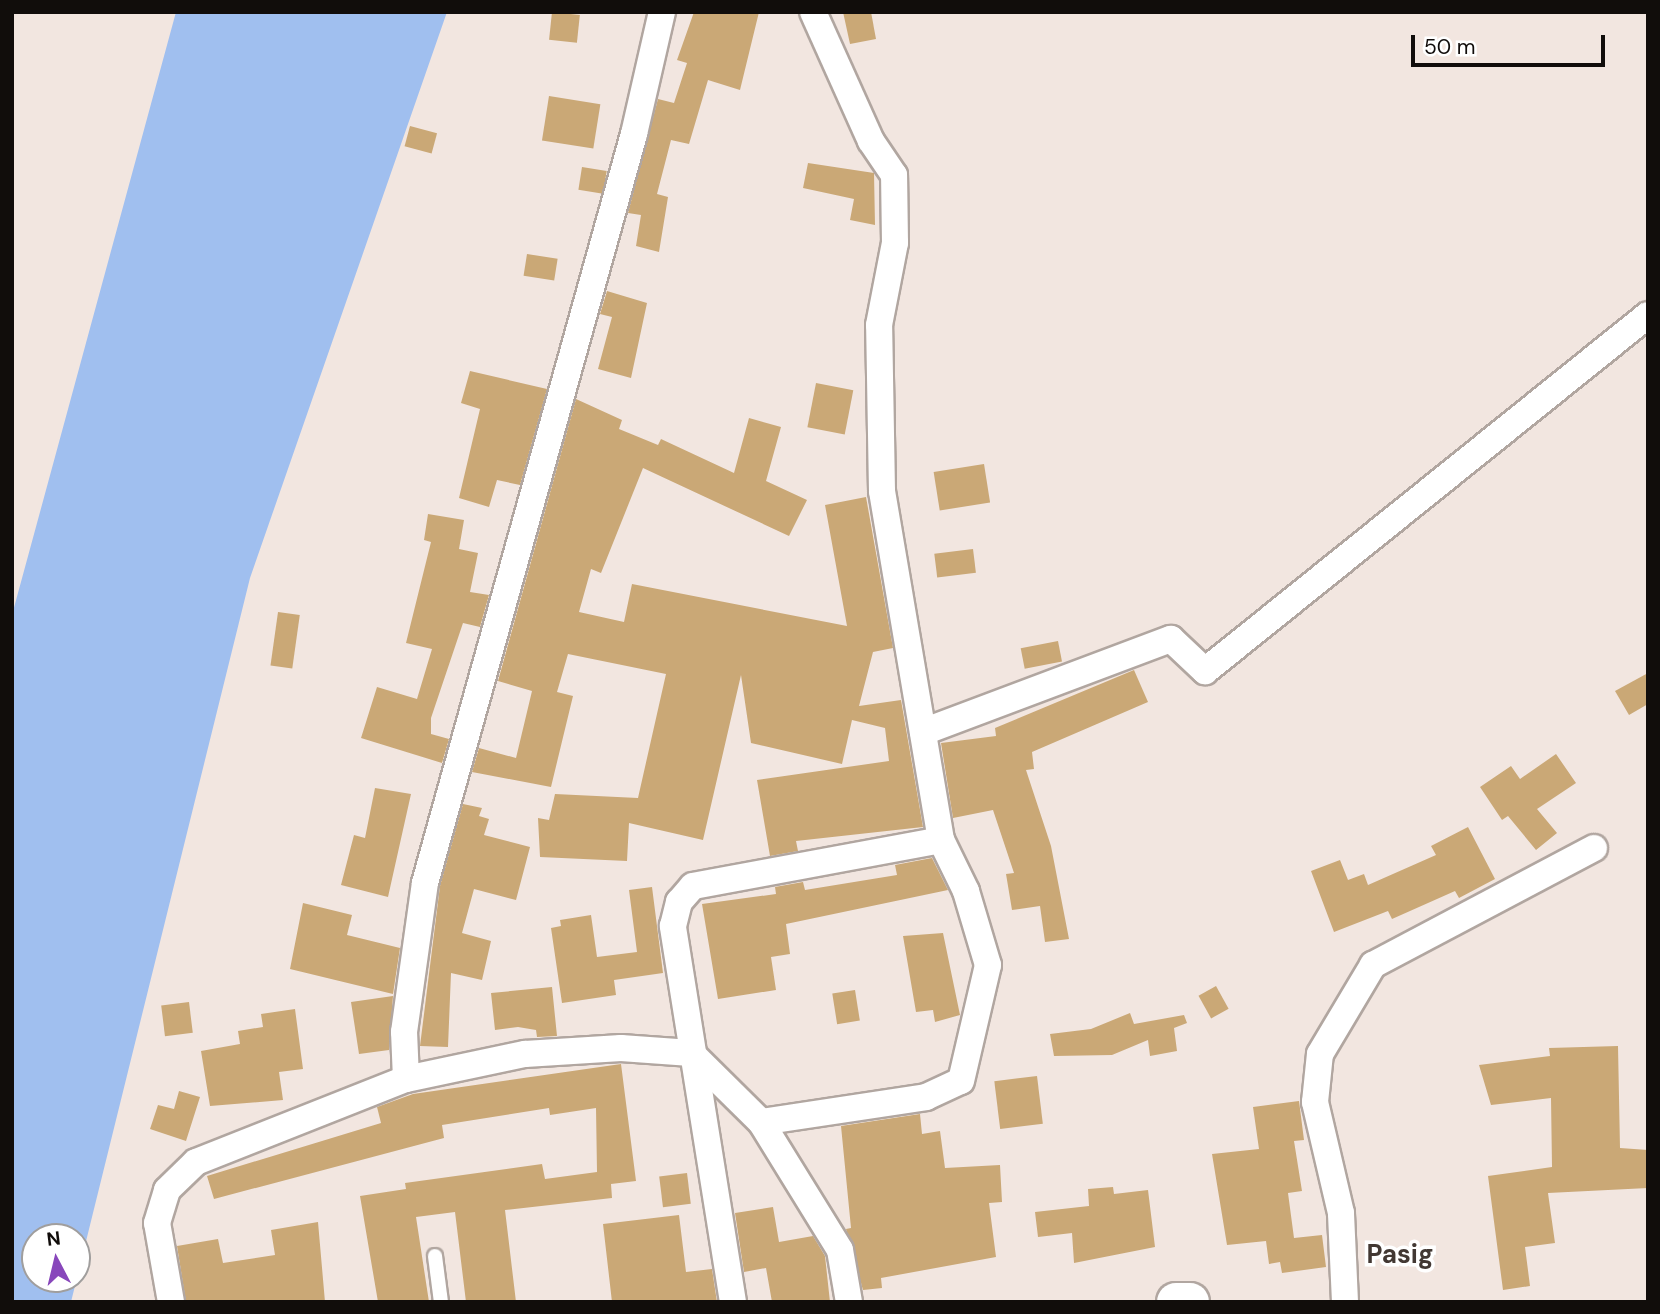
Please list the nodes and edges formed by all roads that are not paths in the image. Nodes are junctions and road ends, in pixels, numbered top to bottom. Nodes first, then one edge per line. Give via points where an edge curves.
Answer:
1 (662, 12) edge
2 (813, 12) edge
3 (1648, 315) edge
4 (923, 732) junction
5 (941, 840) junction
6 (1594, 848) dead end
7 (691, 1053) junction
8 (406, 1079) junction
9 (761, 1122) junction
10 (435, 1256) dead end
11 (171, 1302) edge
12 (441, 1302) edge
13 (733, 1302) edge
14 (849, 1302) edge
15 (1176, 1302) edge
16 (1190, 1302) edge
17 (1345, 1302) edge

1 - 8 street via 631,147 425,883 404,1032
2 - 4 street via 871,141 894,175 895,243 879,325 882,491
3 - 4 street via 1205,671 1171,639
4 - 5 street
5 - 7 street via 693,886 673,926
5 - 9 street via 966,891 988,965 961,1081 926,1097
6 - 17 street via 1373,965 1320,1054 1315,1102 1341,1213
7 - 8 street via 621,1048 525,1054
7 - 9 street
7 - 13 street
8 - 11 street via 196,1162 167,1190 158,1223
9 - 14 street via 840,1250
10 - 12 lane
15 - 16 main road

